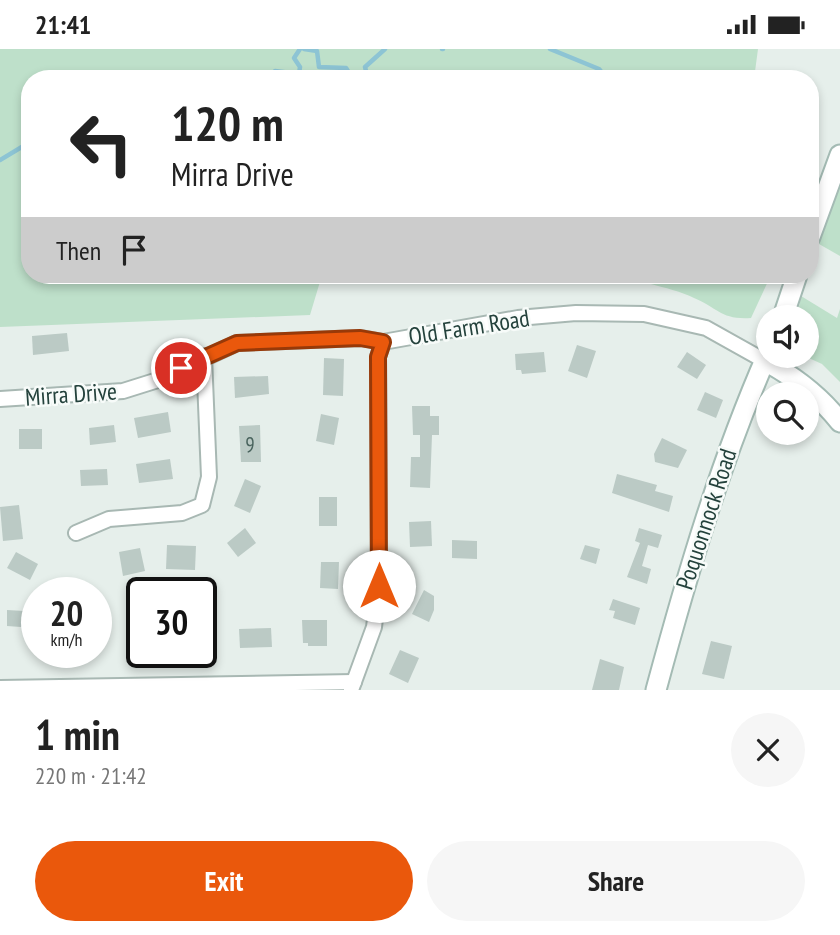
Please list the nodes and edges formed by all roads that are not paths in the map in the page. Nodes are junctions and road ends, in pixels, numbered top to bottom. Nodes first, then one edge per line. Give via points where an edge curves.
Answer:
1 (840, 155) edge
2 (819, 212) edge
3 (794, 284) edge
4 (787, 305) edge
5 (383, 342) junction
6 (756, 352) edge
7 (204, 356) junction
8 (762, 368) edge
9 (781, 368) edge
10 (0, 399) edge
11 (840, 422) edge
12 (76, 533) dead end
13 (353, 686) edge
14 (0, 688) edge
15 (656, 690) edge

1 - 2 street
3 - 4 street
5 - 6 street, Old Farm Road via 518,318 644,314 706,328
5 - 7 street, Mirra Drive via 360,338 264,340 237,343
5 - 13 street, Old Farm Road via 378,357 378,607
7 - 10 street, Mirra Drive via 158,380 123,391
7 - 12 street via 209,477 202,505 182,513 109,519
8 - 15 street, Poquonnock Road via 714,488
9 - 11 street via 823,401
13 - 14 street

